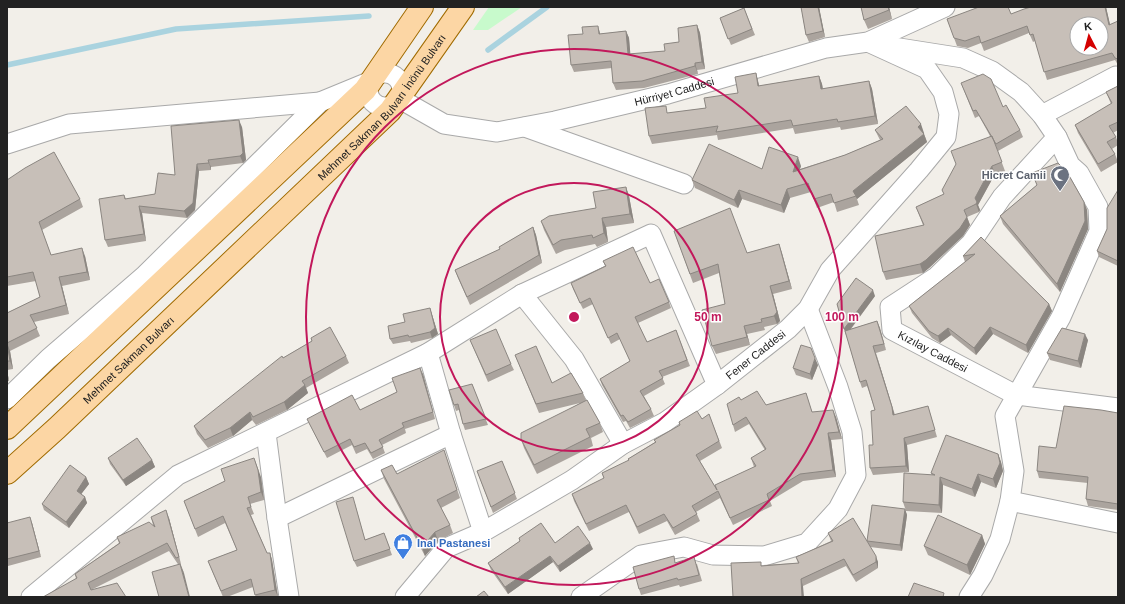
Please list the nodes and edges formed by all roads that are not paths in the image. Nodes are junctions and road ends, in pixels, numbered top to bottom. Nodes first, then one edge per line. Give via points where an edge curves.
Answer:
1 (422, 7) edge
2 (463, 7) edge
3 (945, 7) edge
4 (868, 42) junction
5 (1116, 76) dead end
6 (371, 80) junction
7 (400, 99) junction
8 (320, 102) junction
9 (1042, 115) junction
10 (525, 127) junction
11 (1057, 137) junction
12 (7, 144) edge
13 (684, 184) dead end
14 (522, 294) junction
15 (808, 309) junction
16 (428, 353) junction
17 (717, 385) junction
18 (1016, 394) junction
19 (7, 399) edge
20 (1118, 408) edge
21 (7, 428) edge
22 (266, 433) junction
23 (450, 434) junction
24 (623, 444) junction
25 (7, 473) edge
26 (1010, 501) junction
27 (277, 518) junction
28 (1118, 523) edge
29 (483, 532) junction
30 (31, 597) edge
31 (289, 597) edge
32 (404, 597) edge
33 (581, 597) edge
34 (968, 597) edge

1 - 6 main road
2 - 7 main road, İnönü Bulvarı
3 - 4 street, Hürriyet Caddesi
4 - 9 street via 963,58 992,71 1021,92
4 - 10 street, Hürriyet Caddesi via 826,48 668,94
4 - 15 street, Fener Caddesi via 927,69 943,92 949,114 946,137 830,270
5 - 9 street
6 - 7 street, Mehmet Sakman Bulvarı via 369,96 376,104 392,106
6 - 8 street
6 - 21 main road via 365,90
7 - 10 street, Hürriyet Caddesi via 444,124 497,132
7 - 25 main road, Mehmet Sakman Bulvarı via 390,112
8 - 12 street via 69,124
8 - 19 street via 144,276 48,359
9 - 11 street
10 - 13 street
11 - 18 street via 1070,164 1079,173 1098,207 1099,231 1061,317
11 - 18 street, Kızılay Caddesi via 1002,197 971,243 936,278 890,307 892,330
14 - 16 street
14 - 17 street via 651,234
14 - 24 street via 574,359
15 - 17 street, Fener Caddesi via 788,329
15 - 33 street via 852,432 856,475 838,509 808,543 764,556 714,555 684,547 641,555
16 - 22 street
16 - 23 street
17 - 24 street, Fener Caddesi via 665,422
18 - 20 street, Kızılay Caddesi
18 - 26 street via 1005,416 1014,471
22 - 27 street
22 - 30 street via 178,475
23 - 27 street
23 - 29 street
24 - 29 street, Fener Caddesi via 572,480
26 - 28 street
26 - 34 street via 1000,539 983,575
27 - 31 street
29 - 32 street, Fener Caddesi via 446,548

